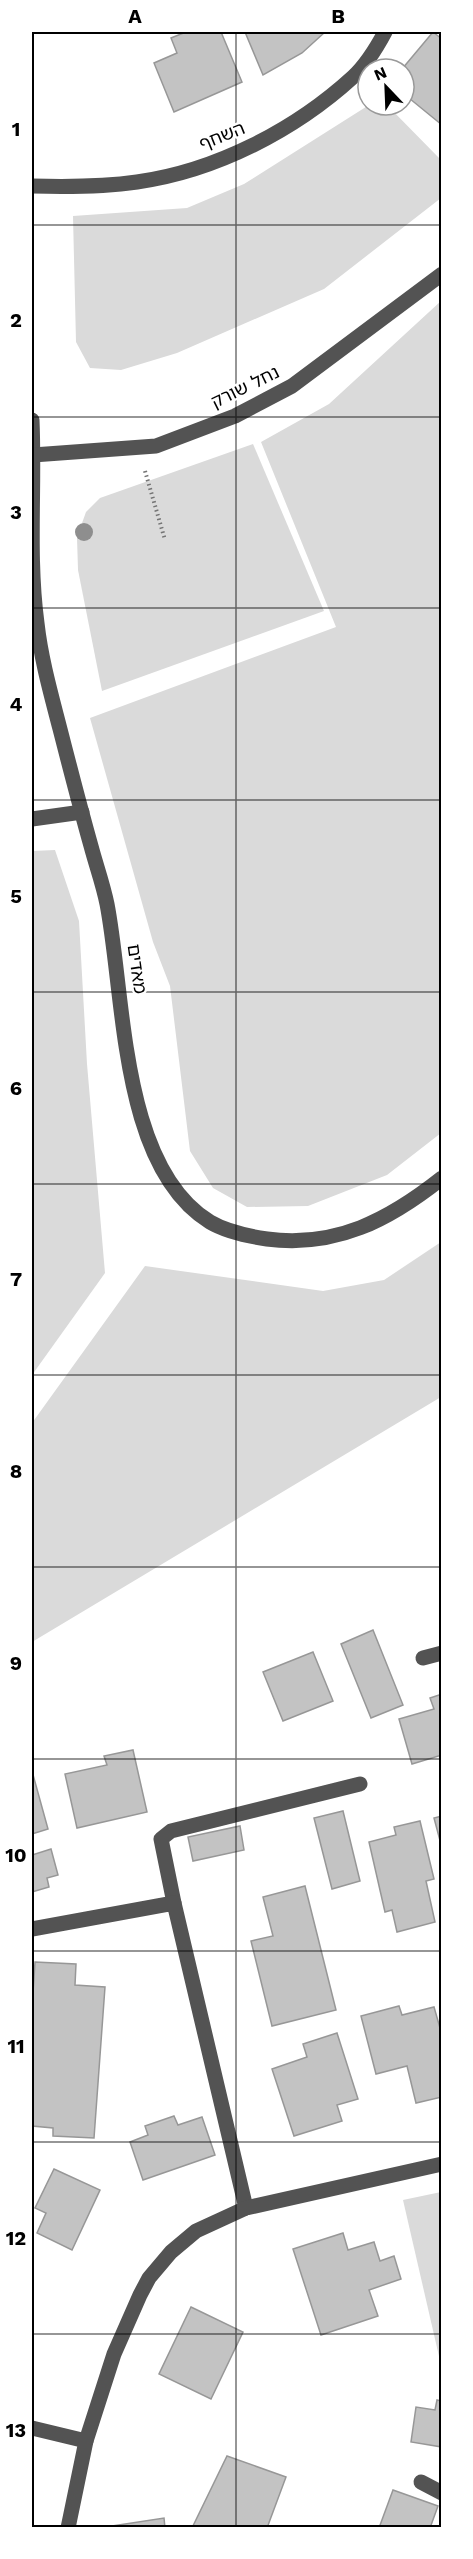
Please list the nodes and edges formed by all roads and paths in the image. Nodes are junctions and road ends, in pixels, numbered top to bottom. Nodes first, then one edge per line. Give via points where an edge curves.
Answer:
1 (385, 32) edge
2 (32, 186) edge
3 (441, 274) edge
4 (32, 420) edge
5 (138, 448) junction
6 (33, 455) junction
7 (165, 540) dead end
8 (82, 812) junction
9 (32, 819) edge
10 (441, 1178) edge
11 (441, 1653) edge
12 (423, 1658) dead end
13 (360, 1784) dead end
14 (174, 1903) junction
15 (32, 1929) edge
16 (441, 2164) edge
17 (246, 2208) junction
18 (32, 2428) edge
19 (86, 2441) junction
20 (421, 2482) dead end
21 (441, 2493) edge
22 (68, 2528) edge

1 - 2 street, השחף via 355,75 305,114 251,147 195,168 139,182
3 - 5 street, נחל שורק via 292,386 235,416 156,446
4 - 6 street, מאדים
5 - 6 street, נחל שורק
5 - 7 path
6 - 8 street, מאדים via 37,623 47,679
8 - 9 street
8 - 10 street, מאדים via 106,901 138,1113 167,1181 185,1202 210,1222 241,1235 280,1241 333,1238 377,1222 413,1201
11 - 12 street
13 - 14 street via 171,1831 161,1839
14 - 15 street
14 - 17 street
16 - 17 street
17 - 19 street via 196,2231 149,2278 114,2354
18 - 19 street
19 - 22 street
20 - 21 street

